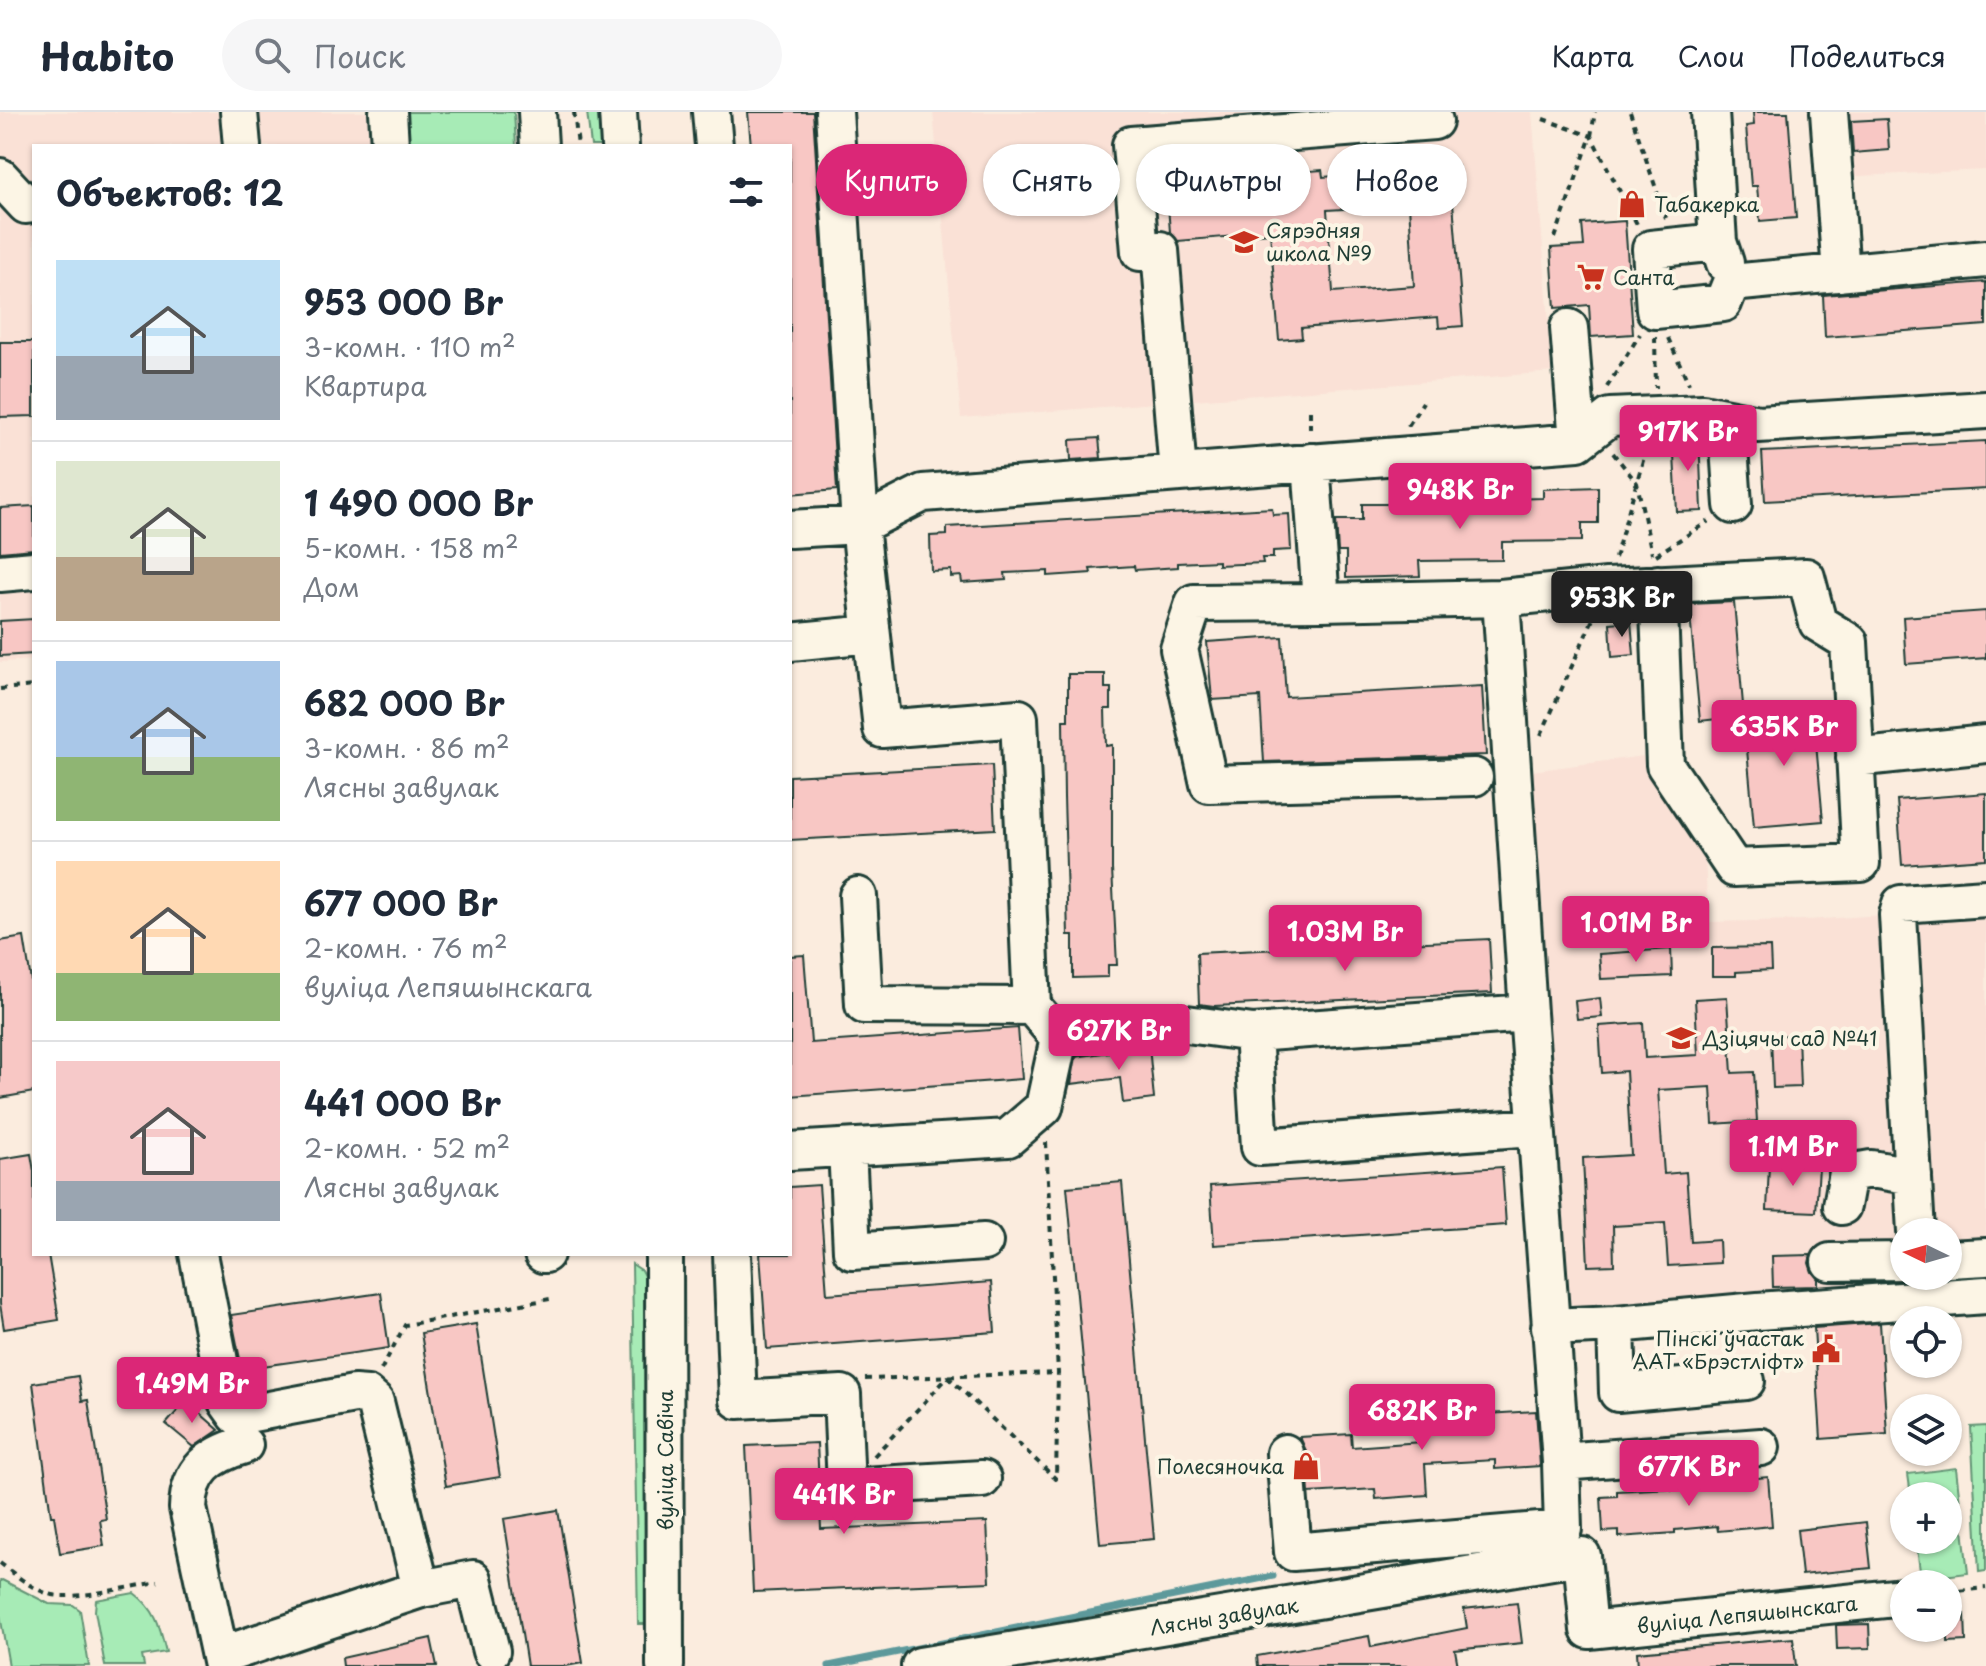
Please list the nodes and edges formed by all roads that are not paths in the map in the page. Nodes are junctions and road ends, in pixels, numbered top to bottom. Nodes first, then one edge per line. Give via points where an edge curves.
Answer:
1 (239, 112) edge
2 (388, 112) edge
3 (537, 112) edge
4 (618, 112) edge
5 (711, 112) edge
6 (834, 112) edge
7 (1710, 112) edge
8 (1829, 112) edge
9 (1434, 121) dead end
10 (242, 144) edge
11 (390, 144) edge
12 (539, 144) edge
13 (620, 144) edge
14 (714, 144) edge
15 (0, 177) edge
16 (32, 204) edge
17 (1718, 242) junction
18 (1986, 259) edge
19 (1841, 273) junction
20 (1731, 283) junction
21 (1569, 328) dead end
22 (1986, 410) edge
23 (1715, 416) junction
24 (1578, 442) junction
25 (1311, 462) junction
26 (1178, 473) junction
27 (1733, 505) road end
28 (860, 525) junction
29 (792, 529) edge
30 (32, 570) edge
31 (0, 573) edge
32 (1658, 584) junction
33 (1501, 598) junction
34 (1321, 602) junction
35 (871, 634) junction
36 (792, 642) edge
37 (1986, 744) edge
38 (1855, 758) junction
39 (1474, 777) dead end
40 (858, 896) dead end
41 (1986, 898) edge
42 (1032, 1006) junction
43 (1528, 1013) junction
44 (1253, 1033) junction
45 (1059, 1038) junction
46 (1536, 1127) junction
47 (847, 1148) junction
48 (792, 1151) edge
49 (1913, 1176) junction
50 (1842, 1206) dead end
51 (1915, 1218) edge
52 (984, 1242) dead end
53 (198, 1256) edge
54 (664, 1256) edge
55 (732, 1256) edge
56 (1986, 1257) edge
57 (1962, 1258) edge
58 (1890, 1261) edge
59 (1830, 1262) dead end
60 (1904, 1290) edge
61 (1937, 1290) edge
62 (1986, 1295) edge
63 (1616, 1324) junction
64 (1550, 1327) junction
65 (1746, 1381) dead end
66 (244, 1445) dead end
67 (1761, 1447) dead end
68 (1285, 1453) dead end
69 (1561, 1462) junction
70 (982, 1479) dead end
71 (421, 1589) junction
72 (1890, 1598) edge
73 (1589, 1630) joint
74 (491, 1651) dead end
75 (221, 1661) edge
76 (665, 1666) edge
77 (920, 1666) edge

1 - 10 street
2 - 11 street
3 - 12 street
4 - 13 street
5 - 14 street
6 - 28 street
7 - 17 street
8 - 19 street
9 - 26 street via 1131,145 1140,252 1160,250
15 - 16 street via 26,205
17 - 20 street
17 - 20 street via 1663,248 1655,310 1723,303
18 - 19 street
19 - 20 street
21 - 24 street
22 - 23 street via 1758,424
23 - 24 street via 1610,417
23 - 27 street
24 - 25 street
25 - 26 street
25 - 34 street
26 - 28 street via 923,493
28 - 29 street
28 - 35 street
30 - 31 street
32 - 33 street
32 - 38 street via 1806,577 1818,623 1849,642
32 - 38 street via 1665,765 1734,868 1861,863
33 - 34 street
33 - 43 street
34 - 39 street via 1194,603 1179,649 1209,784
35 - 36 street
35 - 42 street via 882,729 1019,718
37 - 38 street
40 - 42 street via 864,1005
41 - 49 street via 1901,904 1898,915
42 - 45 street
43 - 44 street
43 - 46 street
44 - 45 street via 1172,1022
44 - 46 street via 1260,1147
45 - 47 street via 1044,1107 1008,1138
46 - 64 street
47 - 48 street
47 - 52 street via 852,1251
49 - 50 street via 1871,1169 1848,1173
49 - 51 street
53 - 71 street via 227,1402 237,1416 354,1394 375,1402
54 - 76 street, вуліца Савіча
55 - 70 street via 738,1400 842,1394 846,1487
56 - 57 street
58 - 59 street
60 - 63 street
61 - 62 street
63 - 64 street
63 - 65 street via 1618,1393
64 - 69 street
66 - 75 street via 210,1459 189,1494
67 - 69 street
68 - 69 street via 1293,1552 1563,1529
71 - 74 street via 473,1579
71 - 75 street
72 - 73 street, вуліца Лепяшынскага
73 - 77 street, Лясны завулак via 1582,1556

